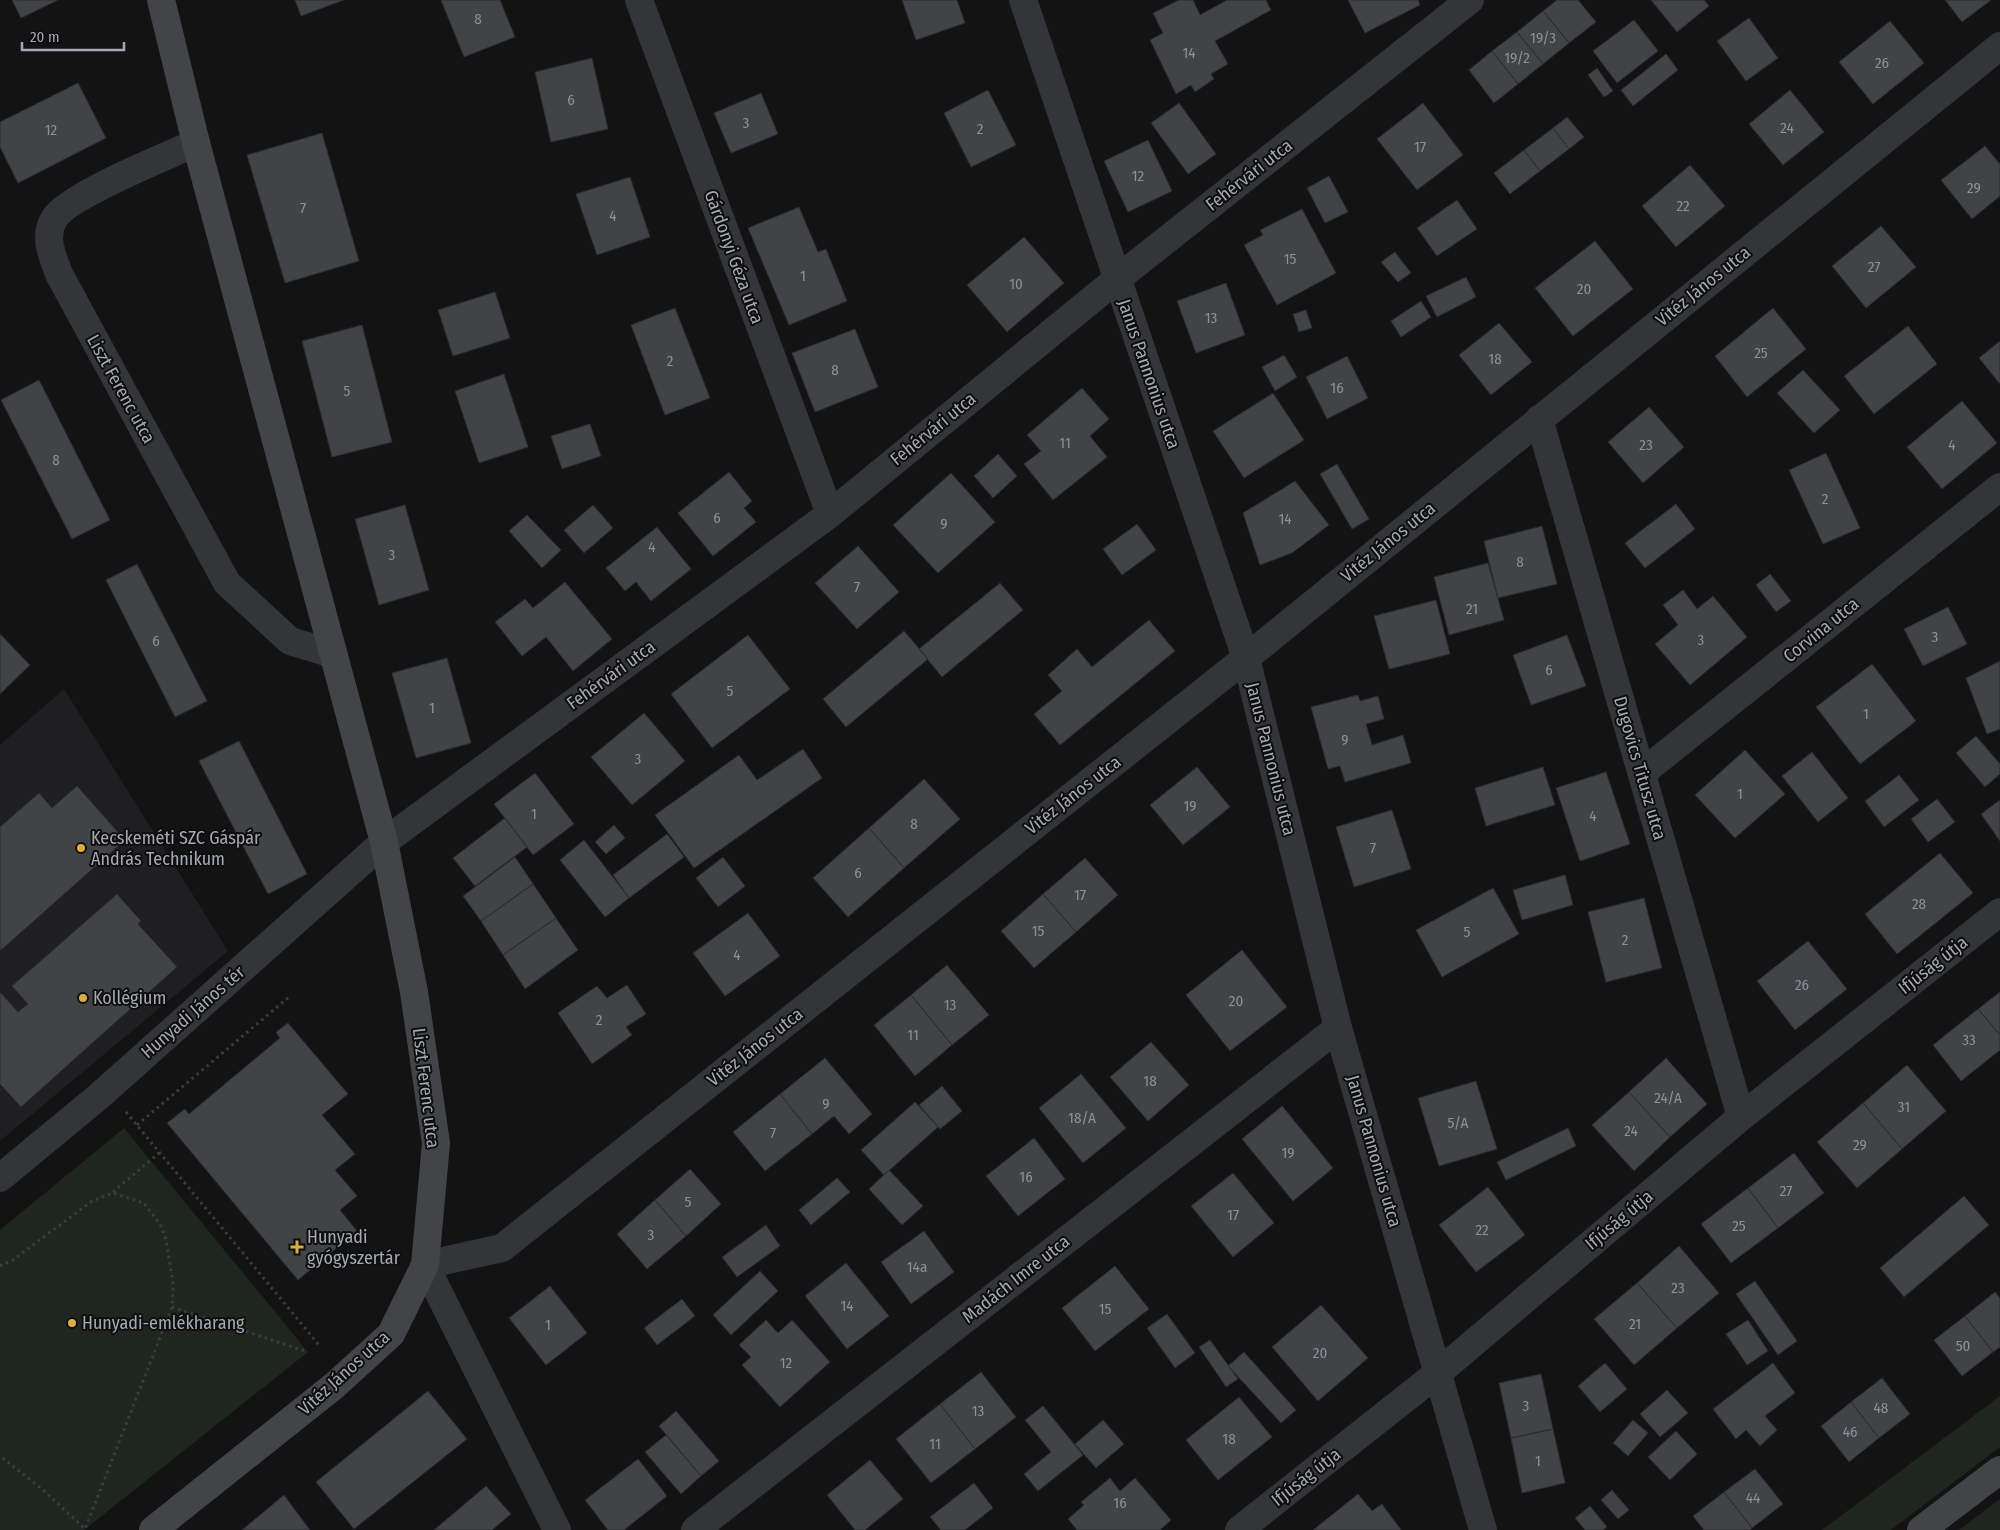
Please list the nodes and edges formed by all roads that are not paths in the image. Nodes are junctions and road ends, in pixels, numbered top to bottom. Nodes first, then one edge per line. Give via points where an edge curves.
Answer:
1 (161, 0) edge
2 (639, 0) edge
3 (1023, 0) edge
4 (1470, 0) edge
5 (2000, 46) edge
6 (196, 143) junction
7 (1117, 279) junction
8 (1538, 419) junction
9 (2000, 488) edge
10 (830, 514) junction
11 (333, 654) junction
12 (1246, 658) junction
13 (1642, 773) junction
14 (384, 842) junction
15 (2000, 912) edge
16 (1338, 1028) junction
17 (1741, 1117) junction
18 (0, 1178) edge
19 (425, 1265) junction
20 (1439, 1372) junction
21 (2000, 1470) edge
22 (153, 1530) edge
23 (557, 1530) edge
24 (695, 1530) edge
25 (1239, 1530) edge
26 (1483, 1530) edge
27 (1921, 1530) edge

1 - 6 street, Liszt Ferenc utca
2 - 10 street, Gárdonyi Géza utca
3 - 7 street, Janus Pannonius utca
4 - 7 street, Fehérvári utca
5 - 8 street, Vitéz János utca
6 - 11 street, Liszt Ferenc utca
6 - 11 street, Liszt Ferenc utca via 71,202 53,219 48,244 59,274 227,583 290,641
7 - 10 street, Fehérvári utca
7 - 12 street, Janus Pannonius utca
8 - 12 street, Vitéz János utca
8 - 13 street, Dugovics Titusz utca
9 - 13 street, Corvina utca
10 - 14 street, Fehérvári utca
11 - 14 street, Liszt Ferenc utca
12 - 16 street, Janus Pannonius utca
12 - 19 street, Vitéz János utca via 502,1248
13 - 17 street, Dugovics Titusz utca
14 - 18 street, Hunyadi János tér via 107,1088
14 - 19 street, Liszt Ferenc utca via 414,992 436,1143
15 - 17 street, Ifjúság útja
16 - 20 street, Janus Pannonius utca
16 - 24 street, Madách Imre utca
17 - 20 street, Ifjúság útja
19 - 22 street, Vitéz János utca via 391,1334 335,1385
19 - 23 street
20 - 25 street, Ifjúság útja
20 - 26 street, Janus Pannonius utca
21 - 27 street

